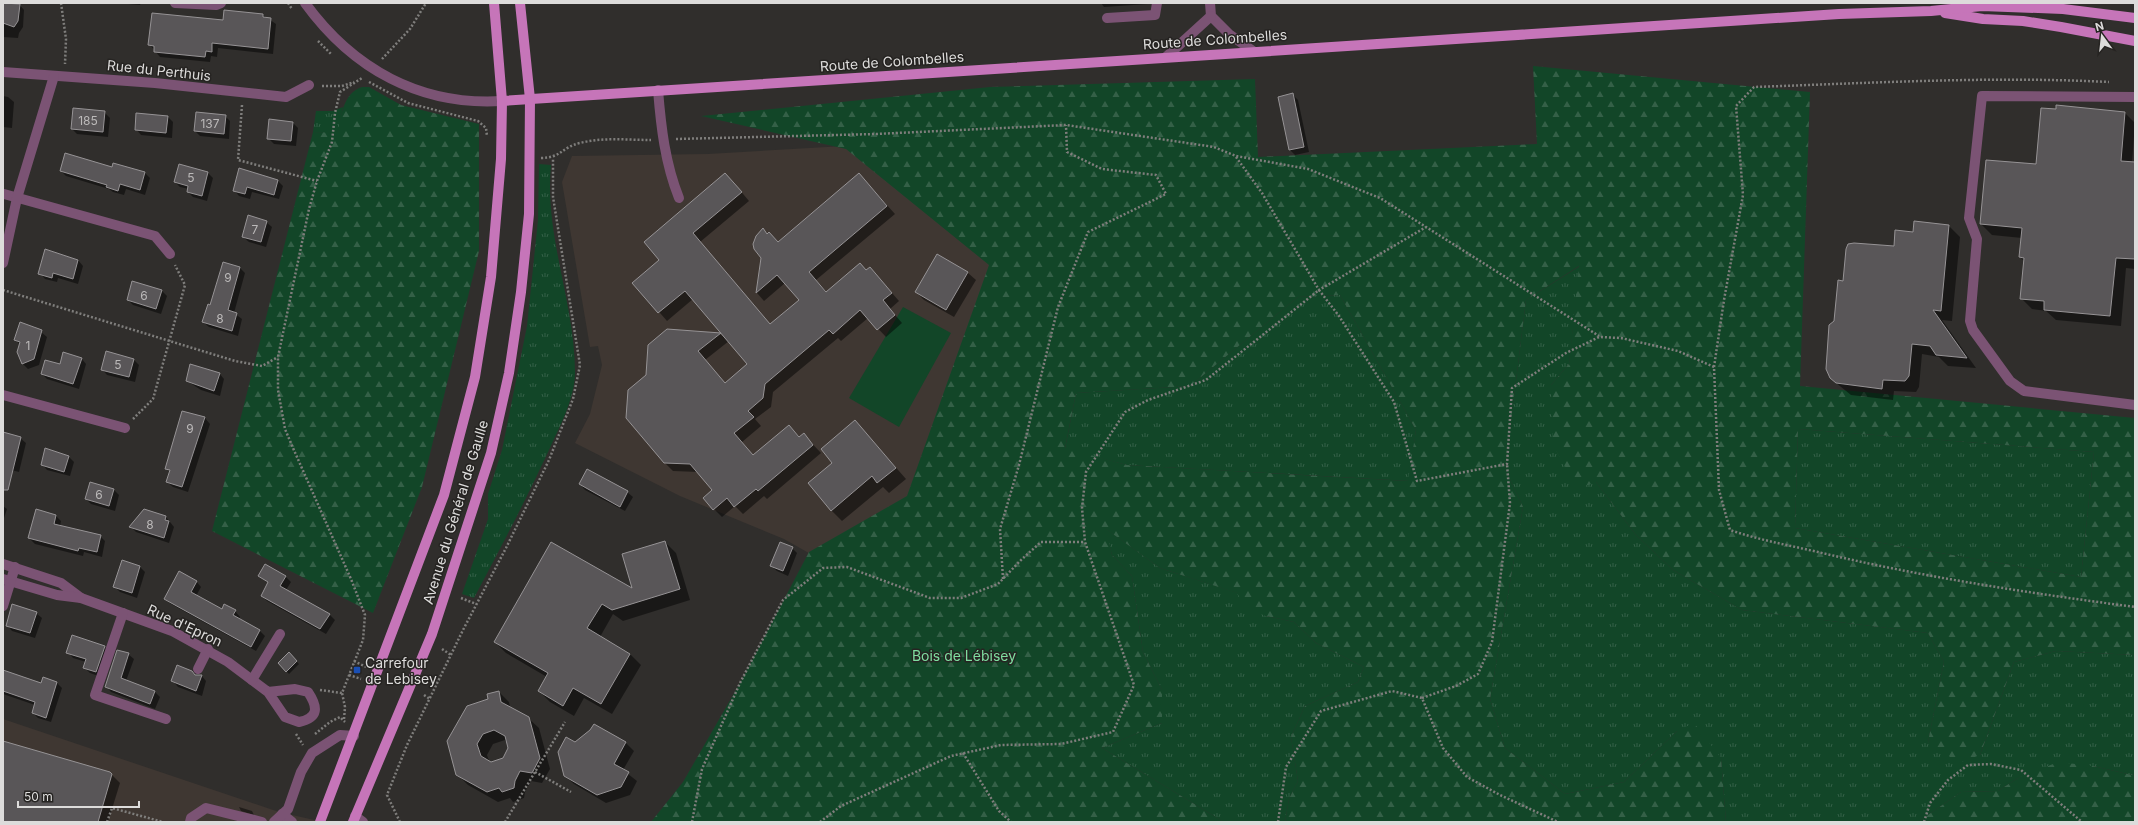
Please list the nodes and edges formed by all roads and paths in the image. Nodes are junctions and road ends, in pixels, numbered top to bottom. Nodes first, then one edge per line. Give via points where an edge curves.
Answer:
1 (61, 3) edge
2 (175, 3) edge
3 (221, 3) edge
4 (305, 3) edge
5 (426, 3) edge
6 (494, 3) edge
7 (520, 3) edge
8 (1157, 3) edge
9 (1210, 3) edge
10 (1932, 11) junction
11 (1211, 16) junction
12 (1107, 18) dead end
13 (2135, 18) edge
14 (2135, 41) edge
15 (1253, 51) junction
16 (1166, 57) junction
17 (380, 62) dead end
18 (3, 72) edge
19 (59, 76) junction
20 (2112, 82) dead end
21 (309, 85) joint
22 (658, 90) junction
23 (243, 93) junction
24 (2135, 97) edge
25 (530, 99) junction
26 (502, 101) junction
27 (472, 119) dead end
28 (1066, 125) junction
29 (487, 140) dead end
30 (662, 140) junction
31 (1236, 156) junction
32 (538, 158) dead end
33 (553, 158) junction
34 (317, 181) junction
35 (4, 194) edge
36 (17, 198) junction
37 (679, 198) dead end
38 (1426, 227) junction
39 (170, 254) joint
40 (3, 263) edge
41 (3, 290) edge
42 (1319, 290) junction
43 (1599, 337) junction
44 (171, 340) junction
45 (278, 357) junction
46 (1714, 367) junction
47 (3, 395) edge
48 (2135, 406) edge
49 (125, 428) joint
50 (1507, 464) junction
51 (1085, 542) junction
52 (3, 564) edge
53 (15, 567) junction
54 (1003, 579) junction
55 (7, 580) edge
56 (81, 598) junction
57 (461, 598) dead end
58 (476, 604) junction
59 (3, 606) edge
60 (2135, 607) edge
61 (123, 613) junction
62 (280, 634) dead end
63 (208, 649) junction
64 (442, 649) dead end
65 (451, 655) junction
66 (354, 661) junction
67 (366, 667) dead end
68 (198, 669) dead end
69 (349, 675) junction
70 (362, 679) dead end
71 (252, 680) junction
72 (268, 692) junction
73 (308, 692) junction
74 (342, 693) junction
75 (424, 696) dead end
76 (1422, 698) junction
77 (430, 699) junction
78 (166, 719) dead end
79 (565, 722) dead end
80 (343, 726) dead end
81 (354, 736) junction
82 (402, 743) dead end
83 (408, 745) junction
84 (963, 753) junction
85 (535, 772) junction
86 (571, 792) dead end
87 (282, 814) junction
88 (357, 820) edge
89 (107, 822) edge
90 (162, 822) edge
91 (190, 822) edge
92 (262, 822) edge
93 (274, 822) edge
94 (292, 822) edge
95 (320, 822) edge
96 (400, 822) edge
97 (505, 822) edge
98 (692, 822) edge
99 (820, 822) edge
100 (1011, 822) edge
101 (1278, 822) edge
102 (1558, 822) edge
103 (1924, 822) edge
104 (2082, 822) edge

1 - 19 path via 66,39
2 - 3 street
4 - 26 street via 335,38 372,68 394,81 452,99
5 - 17 path via 410,29
6 - 26 main road, Avenue du Général de Gaulle
7 - 25 main road, Avenue du Général de Gaulle
8 - 12 street via 1154,15
9 - 11 street
10 - 13 main road, Route de Colombelles via 1998,6 2063,9
10 - 14 main road, Route de Colombelles via 1983,19 2023,21
10 - 15 main road, Route de Colombelles
11 - 15 street via 1229,34
11 - 16 street
15 - 16 main road, Route de Colombelles
16 - 22 main road, Route de Colombelles
18 - 19 street, Rue du Perthuis
19 - 23 street, Rue du Perthuis
19 - 36 street
20 - 46 path via 1936,80 1754,87 1736,106 1743,195
21 - 23 street, Rue du Perthuis via 286,97
21 - 34 path via 330,88 360,79 340,92 332,142
22 - 25 main road, Route de Colombelles
22 - 30 street
23 - 34 path via 238,160
24 - 48 street via 1982,96 1969,218 1978,239 1970,321 1973,330 2010,381 2024,391
25 - 26 main road, Route de Colombelles
25 - 88 main road, Avenue du Général de Gaulle via 529,214 522,292 509,373 491,453 432,634
26 - 81 main road, Avenue du Général de Gaulle via 501,165 492,270 469,405 442,502
27 - 29 path via 486,128
28 - 30 path
28 - 31 path via 1214,147
28 - 54 path via 1067,152 1102,169 1156,175 1166,194 1088,232 1058,307 1019,465 1000,529
30 - 33 path via 595,140 568,147
30 - 37 street via 671,179
31 - 38 path via 1308,169 1380,198
31 - 42 path via 1262,193
32 - 33 path
33 - 58 path via 553,198 580,366 579,373 573,399 549,460
34 - 45 path
35 - 36 street
36 - 39 street via 155,236
36 - 40 street
38 - 42 path
38 - 43 path
39 - 44 path via 185,285
41 - 44 path
42 - 50 path via 1339,316 1394,402 1417,481
42 - 51 path via 1206,380 1148,400 1125,412 1086,472 1082,508
43 - 46 path via 1621,338 1678,351
43 - 50 path via 1566,352 1512,388
44 - 45 path via 262,366
44 - 49 path via 153,399
45 - 66 path via 278,390 285,429 351,579 364,615 363,640
46 - 60 path via 1719,490 1730,530 1754,539 2010,590
47 - 49 street
50 - 76 path via 1510,503 1492,642 1478,674 1456,686
51 - 54 path via 1041,542
51 - 84 path via 1134,685 1113,732 1061,744 1001,746
52 - 53 street, Rue d'Epron
53 - 55 street
53 - 56 street, Rue d'Epron via 61,583
54 - 98 path via 998,584 961,598 930,598 847,567 823,568 783,600 743,677 702,769
55 - 56 street, Rue d'Epron via 57,595
55 - 59 street
56 - 61 street, Rue d'Epron
57 - 58 path
58 - 65 path
61 - 63 street, Rue d'Epron via 172,631
61 - 78 street via 95,695
62 - 71 street
63 - 68 street
63 - 71 street, Rue d'Epron
64 - 65 path
65 - 77 path
66 - 67 path
66 - 69 path
69 - 70 path
69 - 74 path
71 - 72 street, Rue d'Epron
72 - 73 street via 295,689
72 - 73 street, Rue d'Epron via 285,717 299,722 311,718 315,712 316,706
73 - 74 path via 326,689
74 - 80 path via 345,707
75 - 77 path
76 - 101 path via 1392,691 1320,711 1286,767
76 - 102 path via 1443,748 1467,777 1500,796
77 - 83 path
79 - 85 path
81 - 87 street via 340,735 312,753 301,772 288,808
81 - 95 main road, Avenue du Général de Gaulle
82 - 83 path
83 - 96 path via 387,795
84 - 99 path via 951,756 841,806
84 - 100 path via 999,811
85 - 86 path
85 - 97 path
87 - 93 street
87 - 94 street
89 - 90 path via 112,808
91 - 92 street via 191,818 206,808
103 - 104 path via 1930,803 1948,780 1968,765 1991,764 2021,770

